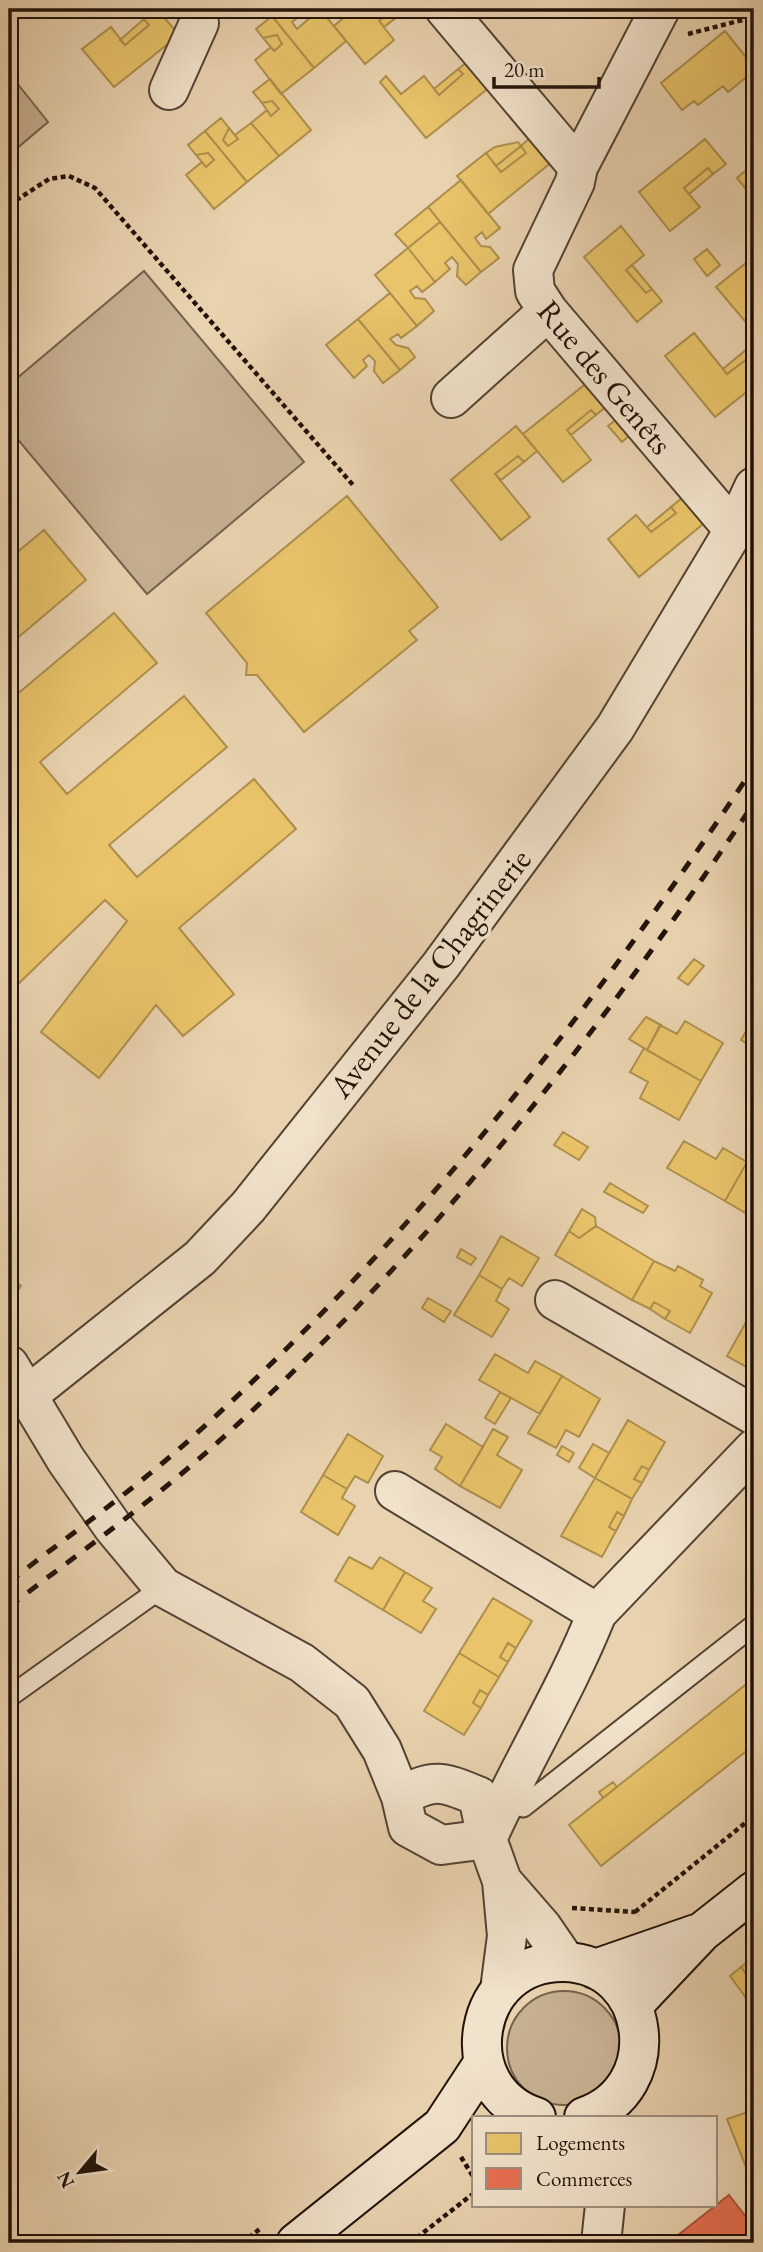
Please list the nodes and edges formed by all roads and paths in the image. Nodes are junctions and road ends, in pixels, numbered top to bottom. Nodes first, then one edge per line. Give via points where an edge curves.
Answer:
1 (445, 9) edge
2 (660, 9) edge
3 (197, 14) edge
4 (754, 17) edge
5 (640, 47) junction
6 (169, 90) dead end
7 (578, 167) junction
8 (9, 205) edge
9 (548, 311) junction
10 (451, 398) dead end
11 (353, 485) dead end
12 (754, 487) edge
13 (734, 530) junction
14 (555, 1300) dead end
15 (18, 1380) edge
16 (754, 1415) edge
17 (754, 1449) edge
18 (395, 1491) dead end
19 (163, 1587) junction
20 (597, 1613) junction
21 (754, 1625) edge
22 (9, 1696) edge
23 (401, 1797) junction
24 (504, 1801) junction
25 (754, 1816) edge
26 (487, 1839) junction
27 (502, 1881) junction
28 (754, 1891) edge
29 (635, 1912) dead end
30 (702, 1932) junction
31 (580, 1965) junction
32 (500, 1990) junction
33 (632, 2006) junction
34 (484, 2062) junction
35 (618, 2106) edge
36 (512, 2115) edge
37 (586, 2116) edge
38 (458, 2123) edge
39 (472, 2195) edge
40 (605, 2206) edge
41 (296, 2243) edge
42 (410, 2243) edge
43 (601, 2243) edge

1 - 7 street
2 - 5 street, Rue des Genêts
3 - 6 street
4 - 5 path
5 - 7 street, Rue des Genêts
7 - 9 street, Rue des Genêts via 533,270 535,291
8 - 11 path via 49,179 69,176 94,188
9 - 10 street
9 - 13 street, Rue des Genêts
12 - 13 street, Avenue de la Chagrinerie
13 - 15 street, Avenue de la Chagrinerie via 615,728 440,965 248,1207 200,1258
14 - 16 street
15 - 19 street via 101,1511
17 - 20 street
18 - 20 street
19 - 22 lane
19 - 23 street via 302,1662 352,1702 382,1750
20 - 24 street
21 - 24 lane via 523,1807
23 - 26 street via 408,1827 441,1845
23 - 26 street via 425,1782 447,1783 478,1796
24 - 26 street
25 - 29 path
26 - 27 street
27 - 31 street
27 - 32 street via 507,1936
28 - 30 street
30 - 31 street
30 - 33 street
31 - 32 street via 529,1968
31 - 33 street via 610,1979
32 - 34 street via 483,2024
33 - 35 street via 640,2043 631,2080
34 - 36 street
34 - 38 street
35 - 37 street
38 - 41 street
39 - 42 path
40 - 43 street

